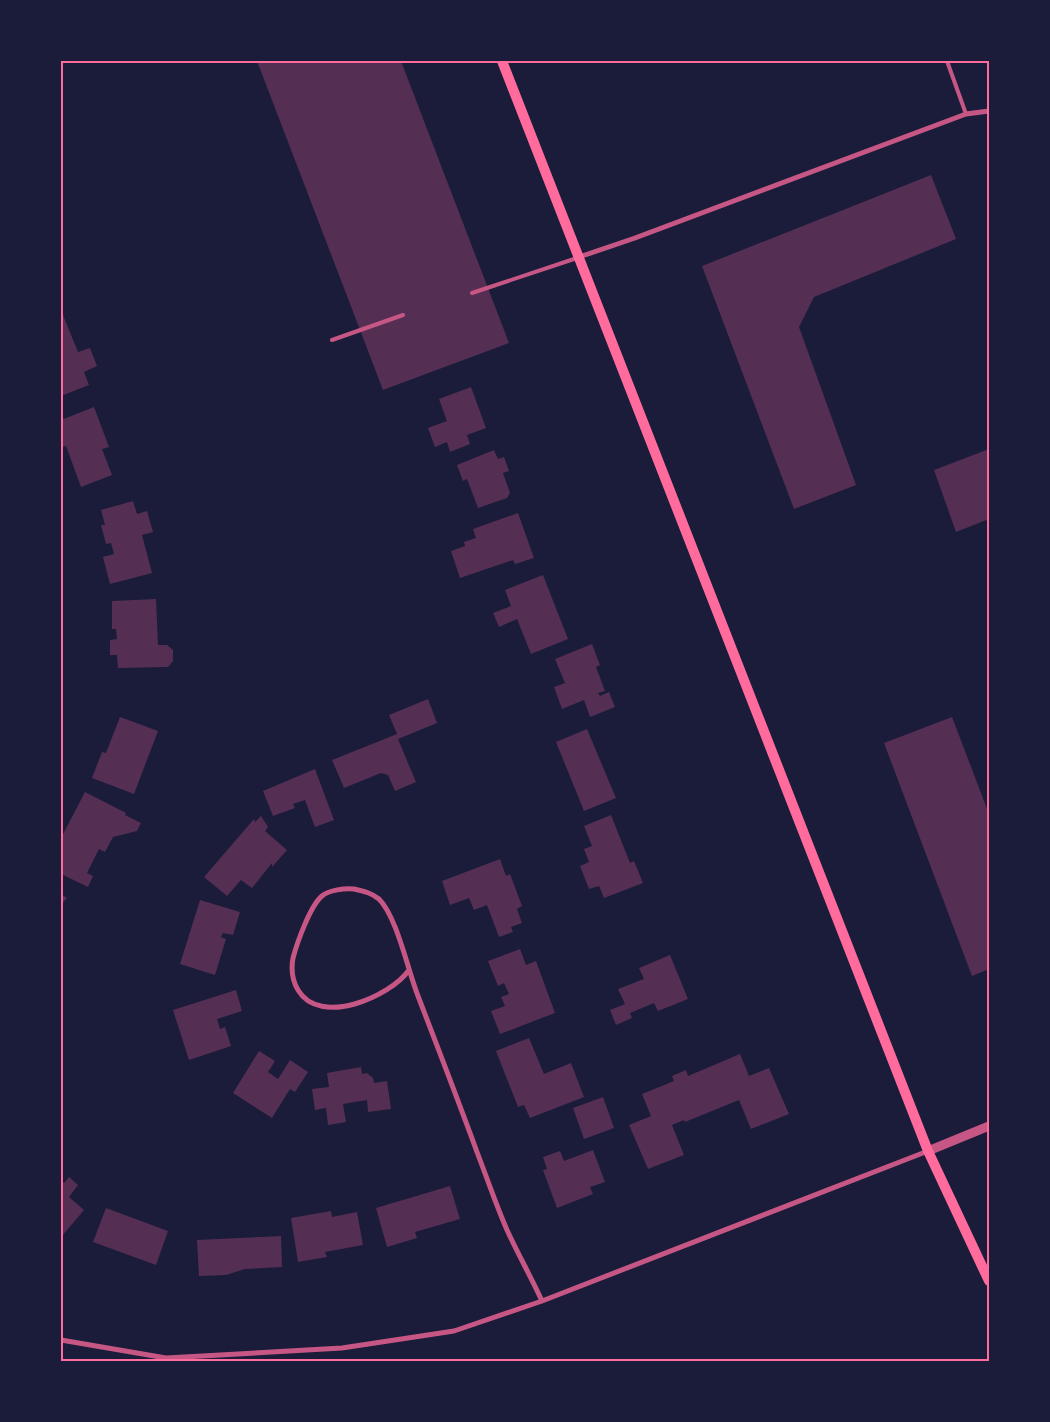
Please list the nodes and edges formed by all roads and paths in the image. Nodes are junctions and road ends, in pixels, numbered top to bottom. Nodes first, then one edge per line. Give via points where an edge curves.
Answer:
1 (502, 61) edge
2 (946, 61) edge
3 (989, 111) edge
4 (966, 114) junction
5 (579, 257) junction
6 (472, 293) dead end
7 (403, 315) dead end
8 (332, 340) dead end
9 (409, 970) junction
10 (989, 1126) edge
11 (928, 1151) junction
12 (989, 1281) edge
13 (542, 1301) junction
14 (61, 1340) edge

1 - 5 main road
2 - 4 lane
3 - 4 street
4 - 5 street
5 - 6 lane
5 - 11 main road
7 - 8 lane
9 - 9 street via 388,911 378,898 350,889 322,896 313,908 293,957 291,972 302,997 325,1008 360,1002 386,992
9 - 13 street via 507,1229
10 - 11 street
11 - 12 main road
11 - 13 street
13 - 14 street via 454,1331 342,1348 166,1358

